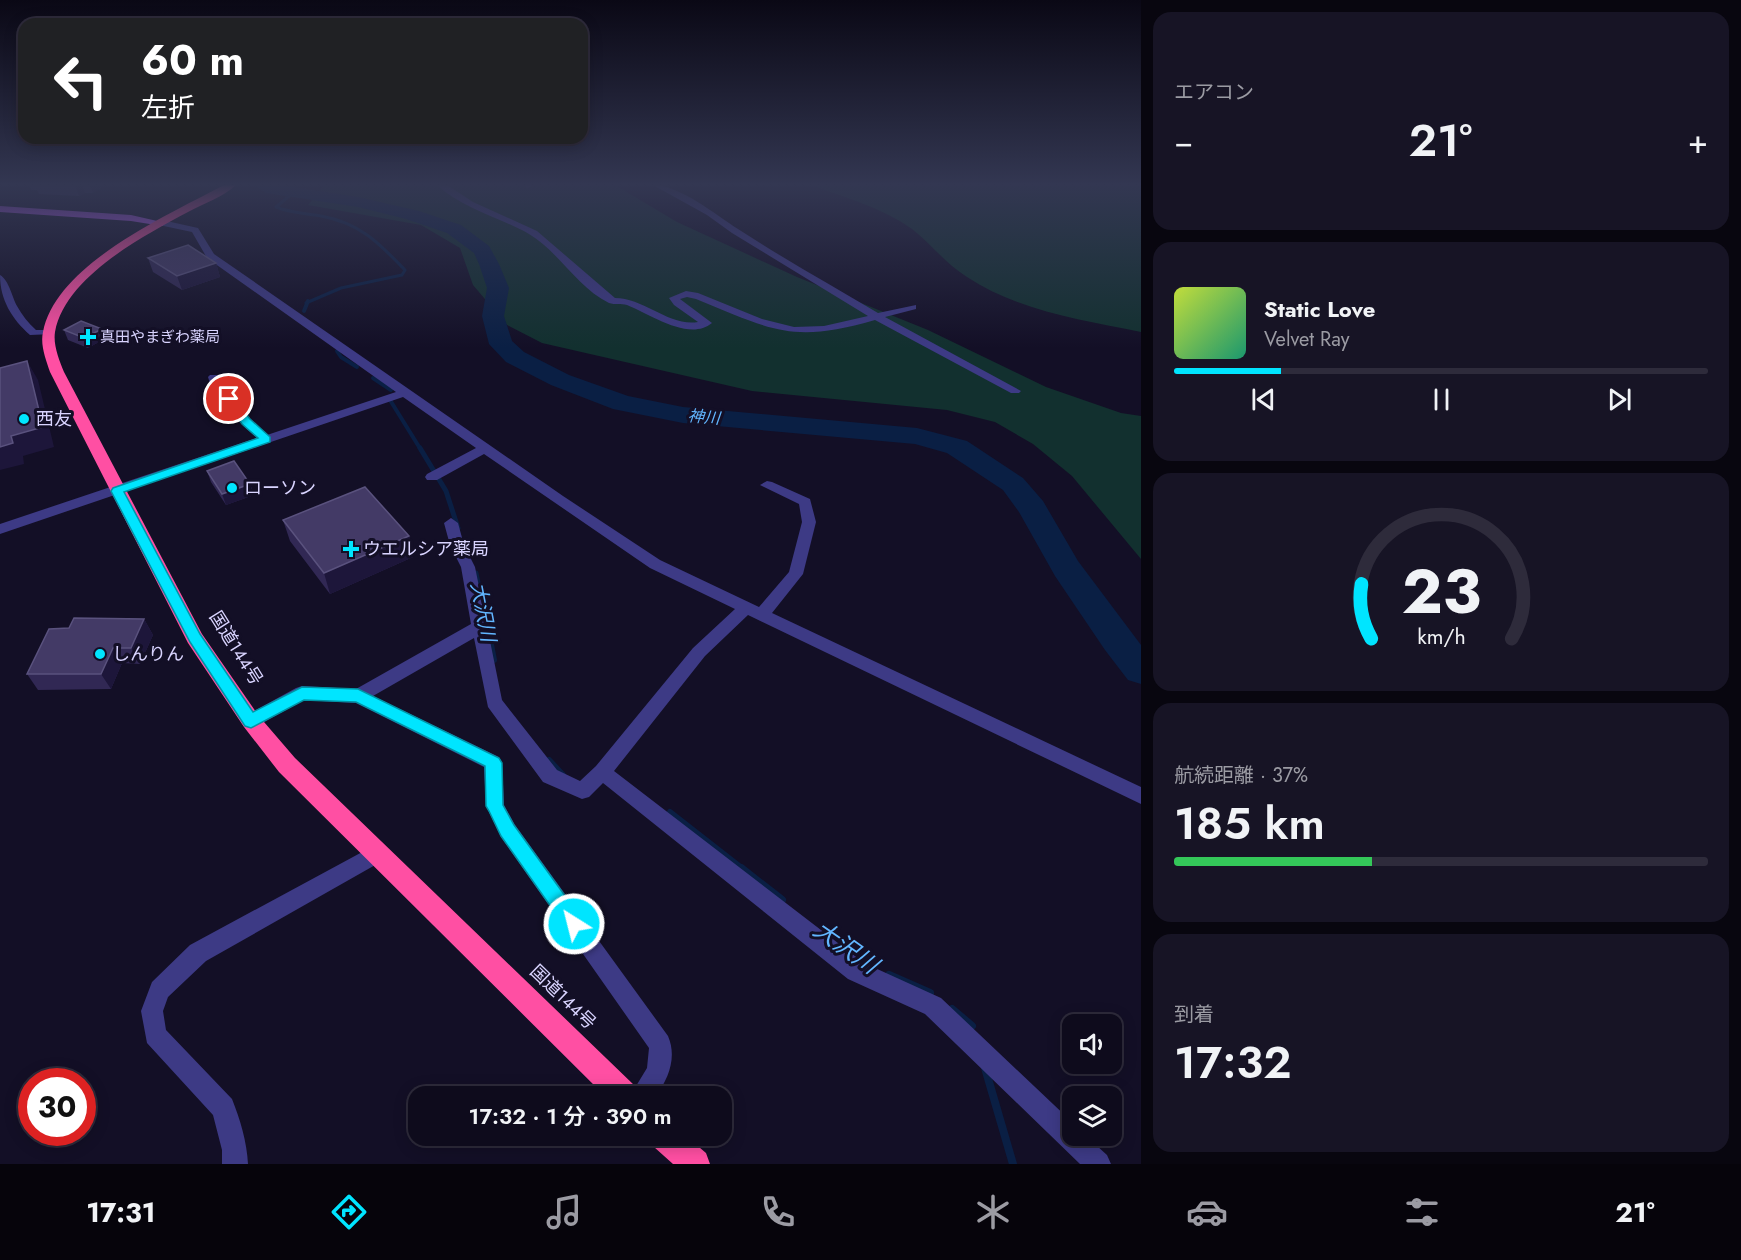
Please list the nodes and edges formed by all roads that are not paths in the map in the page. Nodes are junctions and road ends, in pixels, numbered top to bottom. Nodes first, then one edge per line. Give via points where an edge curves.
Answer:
1 (135, 239) edge
2 (200, 239) edge
3 (541, 239) edge
4 (749, 239) edge
5 (1, 282) edge
6 (912, 307) dead end
7 (874, 316) junction
8 (49, 332) junction
9 (214, 377) dead end
10 (1015, 391) dead end
11 (406, 392) junction
12 (266, 440) junction
13 (485, 448) junction
14 (436, 475) dead end
15 (767, 485) dead end
16 (117, 491) junction
17 (0, 513) edge
18 (451, 524) dead end
19 (7, 527) edge
20 (753, 612) junction
21 (479, 627) junction
22 (358, 696) junction
23 (251, 721) junction
24 (602, 772) junction
25 (1141, 796) edge
26 (376, 853) junction
27 (616, 1086) edge
28 (650, 1086) edge
29 (676, 1146) edge
30 (235, 1164) edge
31 (695, 1164) edge
32 (1098, 1164) edge

1 - 8 highway, 国道144号 via 77,282 58,306
2 - 11 street via 210,256
3 - 7 street via 614,301 625,301 680,324 707,323 674,298 686,294 795,330 837,326
4 - 7 street
5 - 8 street via 25,326 34,333
6 - 7 street
7 - 10 street
8 - 16 highway, 国道144号 via 57,372
9 - 12 street via 216,385 246,422
11 - 12 street
11 - 13 street
12 - 16 street
13 - 14 street
13 - 20 street via 655,564
15 - 20 street via 805,502 809,522 796,574
16 - 19 street
16 - 23 highway, 国道144号 via 195,638
17 - 19 street
18 - 21 street via 468,567
20 - 24 street via 699,652
20 - 25 street
21 - 22 street
21 - 24 street via 494,702 550,776 582,791
22 - 23 street via 302,693
22 - 28 street via 493,763 495,806 508,831 660,1044 662,1061
23 - 26 highway, 国道144号 via 287,765
24 - 32 street via 856,971 933,1006
26 - 27 highway, 国道144号
26 - 30 street via 198,953 160,990 152,1011 155,1035 223,1108
29 - 31 highway

